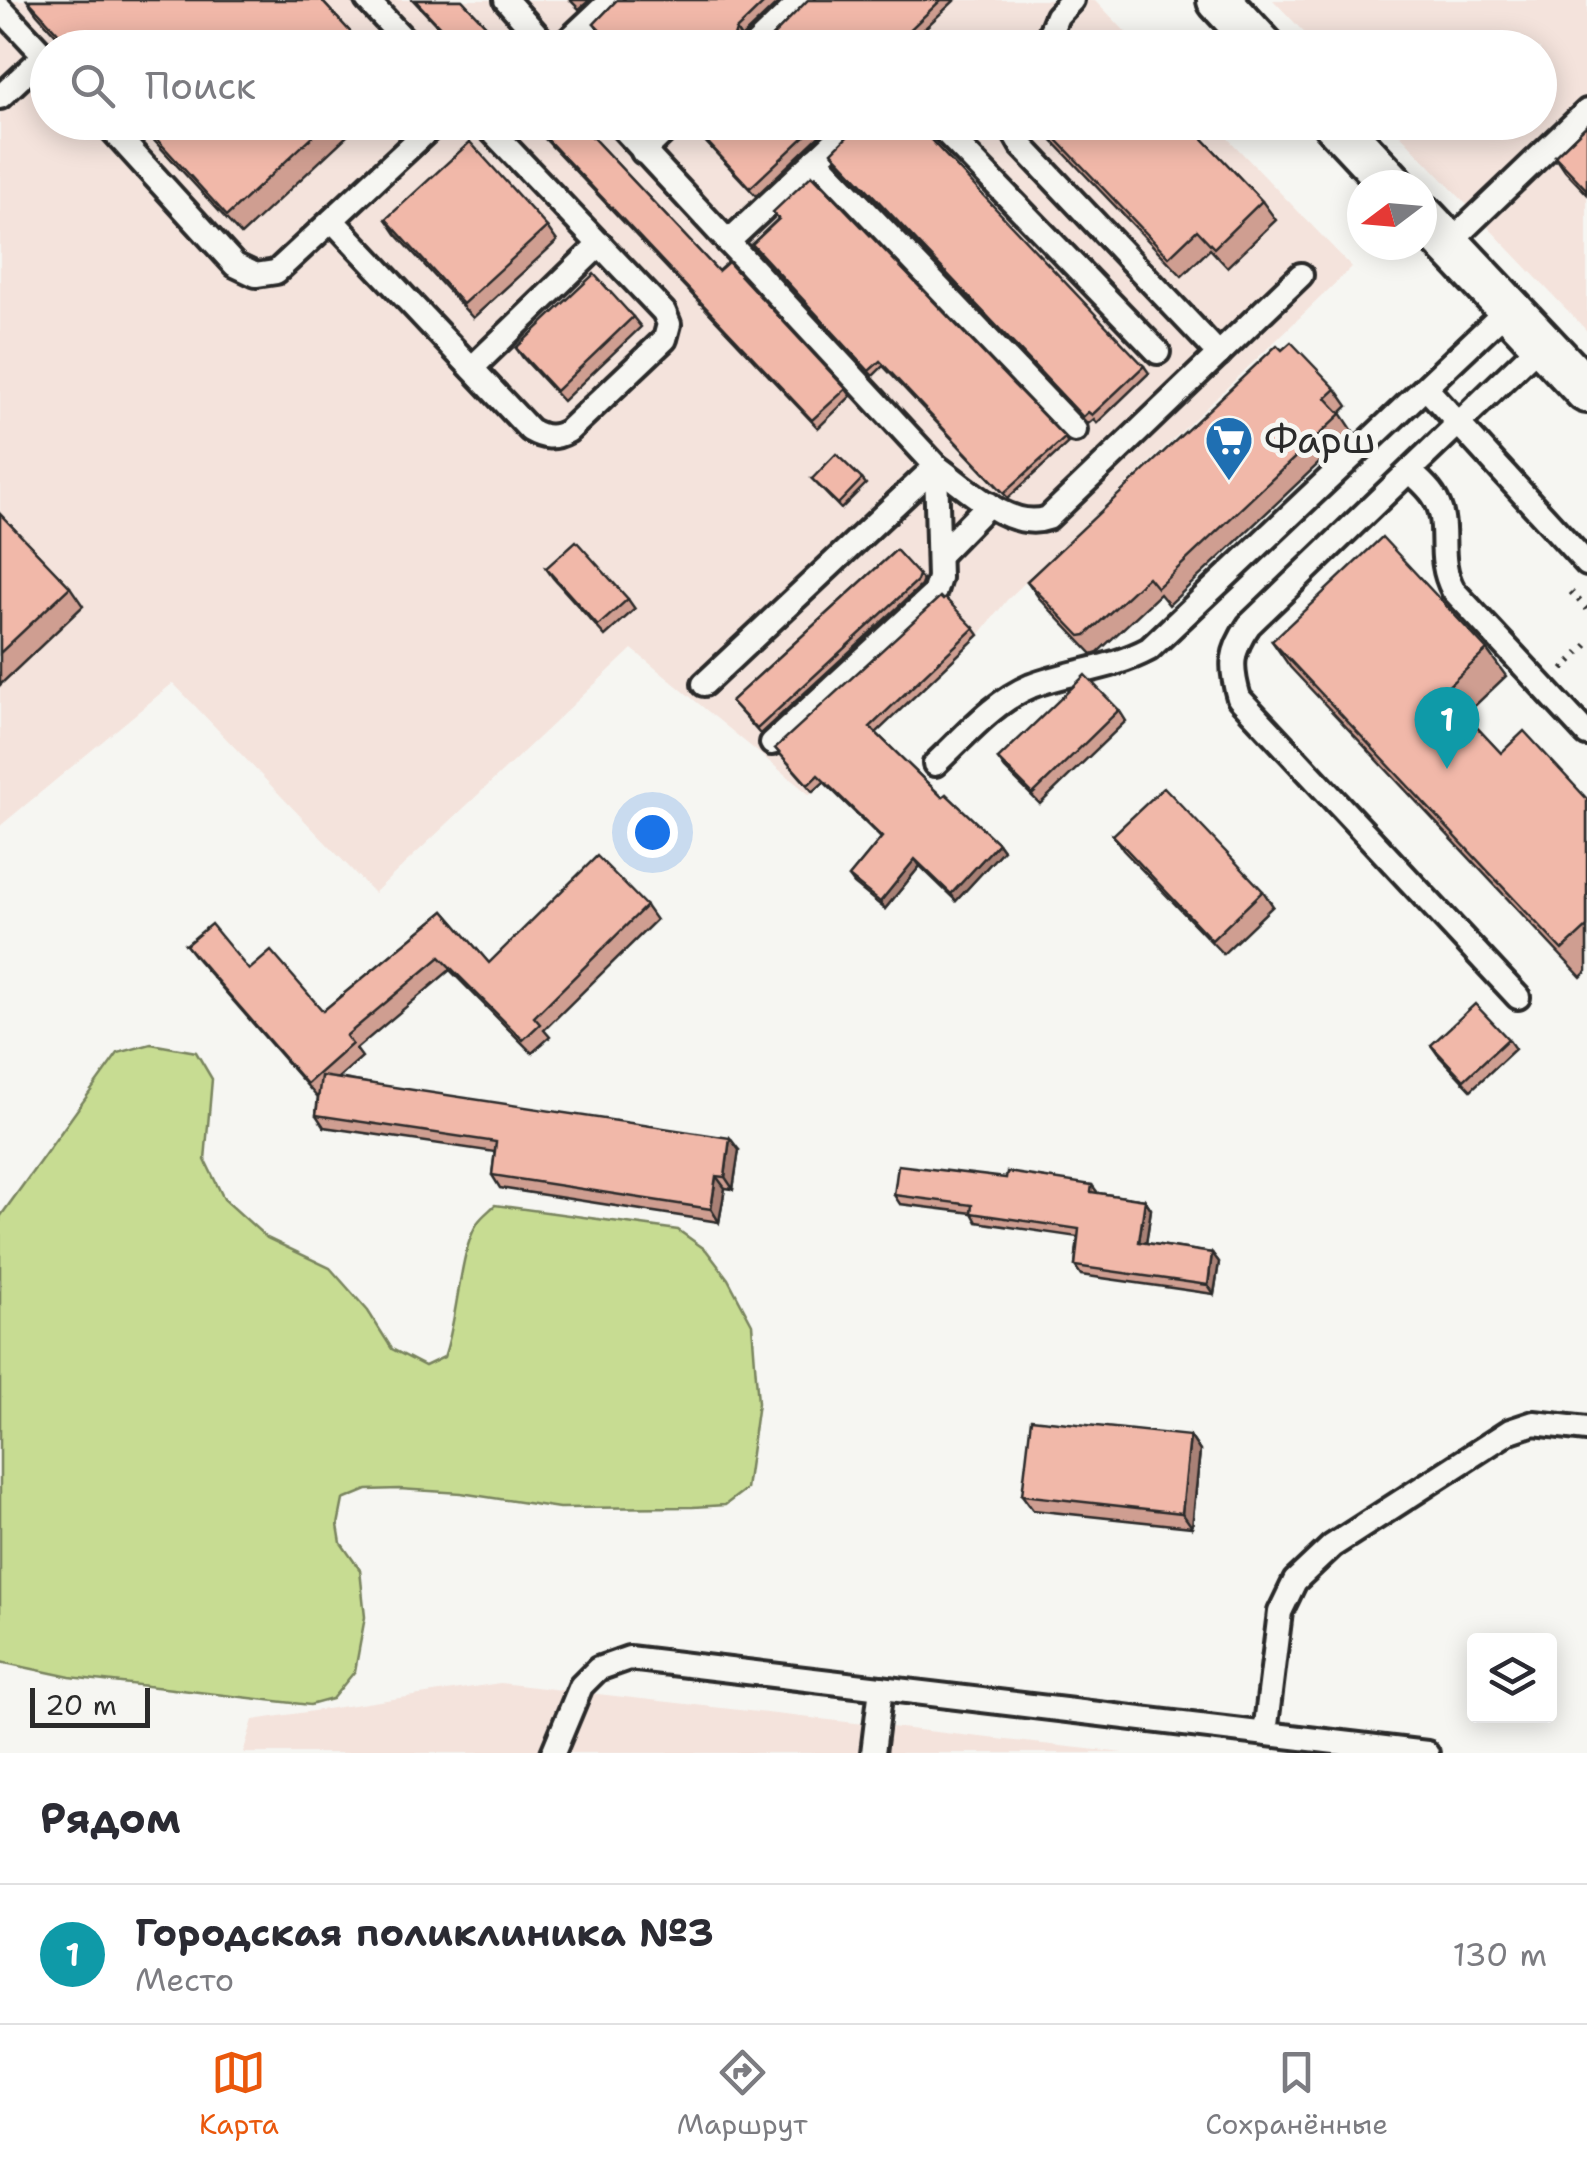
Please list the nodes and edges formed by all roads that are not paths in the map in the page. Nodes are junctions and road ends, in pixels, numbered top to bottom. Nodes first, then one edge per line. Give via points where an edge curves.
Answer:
1 (367, 0) edge
2 (506, 0) edge
3 (611, 0) edge
4 (802, 0) edge
5 (1072, 0) edge
6 (1218, 0) edge
7 (0, 8) edge
8 (395, 30) edge
9 (532, 30) edge
10 (579, 30) edge
11 (771, 30) edge
12 (1052, 30) edge
13 (1246, 30) edge
14 (30, 41) edge
15 (30, 72) edge
16 (0, 97) edge
17 (1587, 110) edge
18 (1557, 134) edge
19 (121, 140) edge
20 (418, 140) edge
21 (501, 140) edge
22 (633, 140) edge
23 (655, 140) edge
24 (837, 140) edge
25 (953, 140) edge
26 (1018, 140) edge
27 (1351, 140) edge
28 (1549, 140) edge
29 (643, 152) junction
30 (816, 160) junction
31 (1379, 170) edge
32 (332, 220) junction
33 (1437, 228) edge
34 (1437, 232) edge
35 (728, 242) junction
36 (600, 244) junction
37 (1301, 275) dead end
38 (1509, 308) junction
39 (1542, 343) junction
40 (1158, 352) dead end
41 (1219, 354) junction
42 (472, 368) junction
43 (1426, 388) junction
44 (1587, 391) edge
45 (1460, 422) junction
46 (1075, 430) dead end
47 (936, 466) junction
48 (1410, 471) junction
49 (990, 504) junction
50 (938, 555) junction
51 (1587, 564) edge
52 (704, 684) dead end
53 (1587, 734) edge
54 (772, 743) dead end
55 (935, 764) dead end
56 (1518, 997) dead end
57 (1587, 1429) edge
58 (881, 1688) junction
59 (1265, 1734) junction
60 (554, 1753) edge
61 (872, 1753) edge
62 (1426, 1753) edge

1 - 8 lane
2 - 9 lane
3 - 10 lane
4 - 11 lane
5 - 12 lane
6 - 13 street
7 - 14 lane
15 - 16 lane
17 - 18 lane
19 - 32 lane via 235,264 256,275 276,272
20 - 32 lane
21 - 36 lane
22 - 29 lane
23 - 29 lane
24 - 30 lane
25 - 40 lane
26 - 41 lane
27 - 31 street
28 - 33 lane
29 - 35 lane
30 - 35 lane
30 - 46 lane
32 - 42 lane
34 - 38 street
35 - 47 lane
36 - 42 lane
36 - 42 lane via 664,312 665,340 557,437 530,430
37 - 41 lane
38 - 39 street
38 - 43 lane
39 - 44 street
39 - 45 lane
41 - 49 lane via 1048,518 1025,522
43 - 45 lane
43 - 55 lane via 1150,649 1004,700
45 - 48 lane
45 - 51 lane
47 - 49 lane
47 - 50 lane
47 - 52 lane
48 - 53 lane via 1439,508 1443,571 1453,590
48 - 56 lane via 1248,625 1235,645 1232,674 1239,698
49 - 50 lane
50 - 54 lane via 934,594
57 - 59 lane via 1534,1423 1510,1431 1332,1546 1295,1582 1280,1612
58 - 59 lane
58 - 60 lane via 629,1658 598,1669 580,1686
58 - 61 lane
59 - 62 lane

